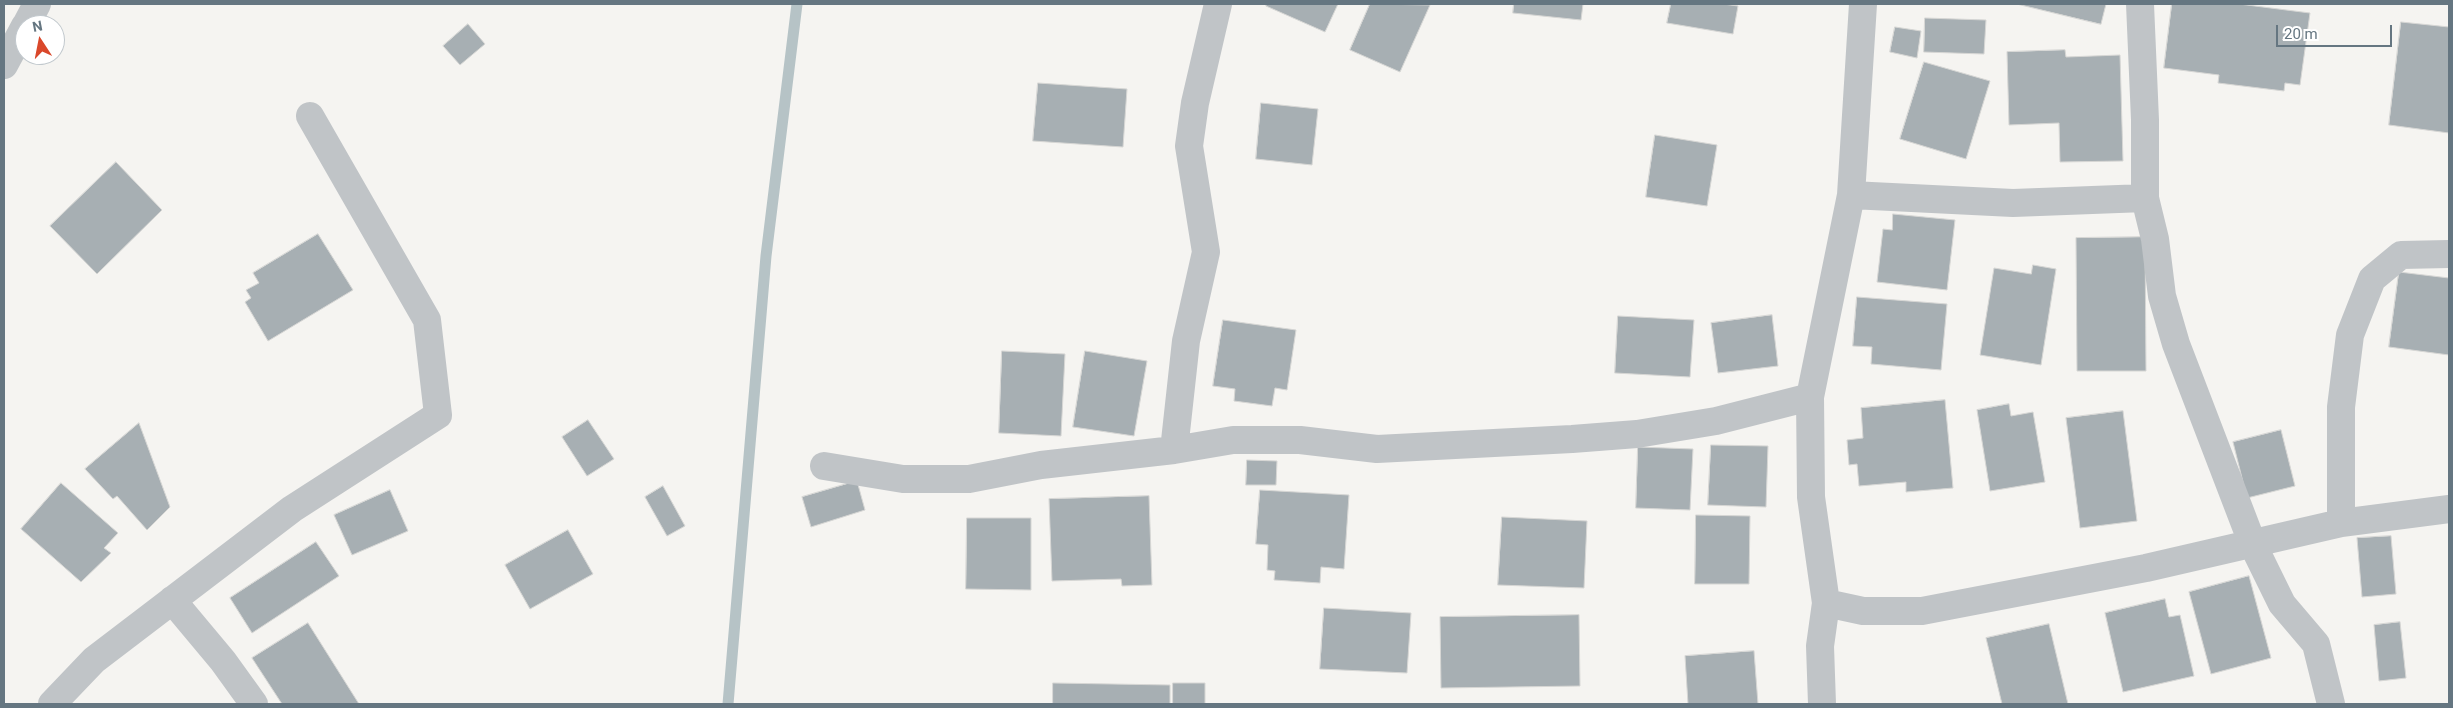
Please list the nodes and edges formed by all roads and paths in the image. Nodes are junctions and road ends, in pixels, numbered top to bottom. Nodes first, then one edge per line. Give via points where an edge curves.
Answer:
1 (37, 4) edge
2 (1218, 4) edge
3 (1863, 4) edge
4 (2140, 4) edge
5 (31, 15) edge
6 (15, 45) edge
7 (4, 65) edge
8 (310, 116) dead end
9 (1851, 194) junction
10 (2146, 198) junction
11 (2449, 254) edge
12 (1810, 397) junction
13 (1174, 450) junction
14 (824, 466) dead end
15 (2449, 509) edge
16 (2341, 523) junction
17 (2253, 545) junction
18 (172, 600) junction
19 (1826, 602) junction
20 (52, 704) edge
21 (254, 704) edge
22 (1822, 704) edge
23 (2331, 704) edge

1 - 5 street
2 - 13 street via 1195,103 1189,146 1206,252 1186,341
3 - 9 street
4 - 10 street
6 - 7 street
8 - 18 street via 427,320 438,415 292,509
9 - 10 street via 2013,203
9 - 12 street
10 - 17 street via 2162,296 2176,344
11 - 16 street via 2400,255 2372,279 2350,336 2341,407
12 - 13 street via 1716,421 1637,434 1378,449 1300,440 1233,440
12 - 19 street via 1811,497
13 - 14 street via 1041,465 969,479 903,479
15 - 16 street
16 - 17 street
17 - 19 street via 1922,611 1863,611
17 - 23 street via 2282,604 2316,644
18 - 20 street via 94,660
18 - 21 street
19 - 22 street via 1820,646

